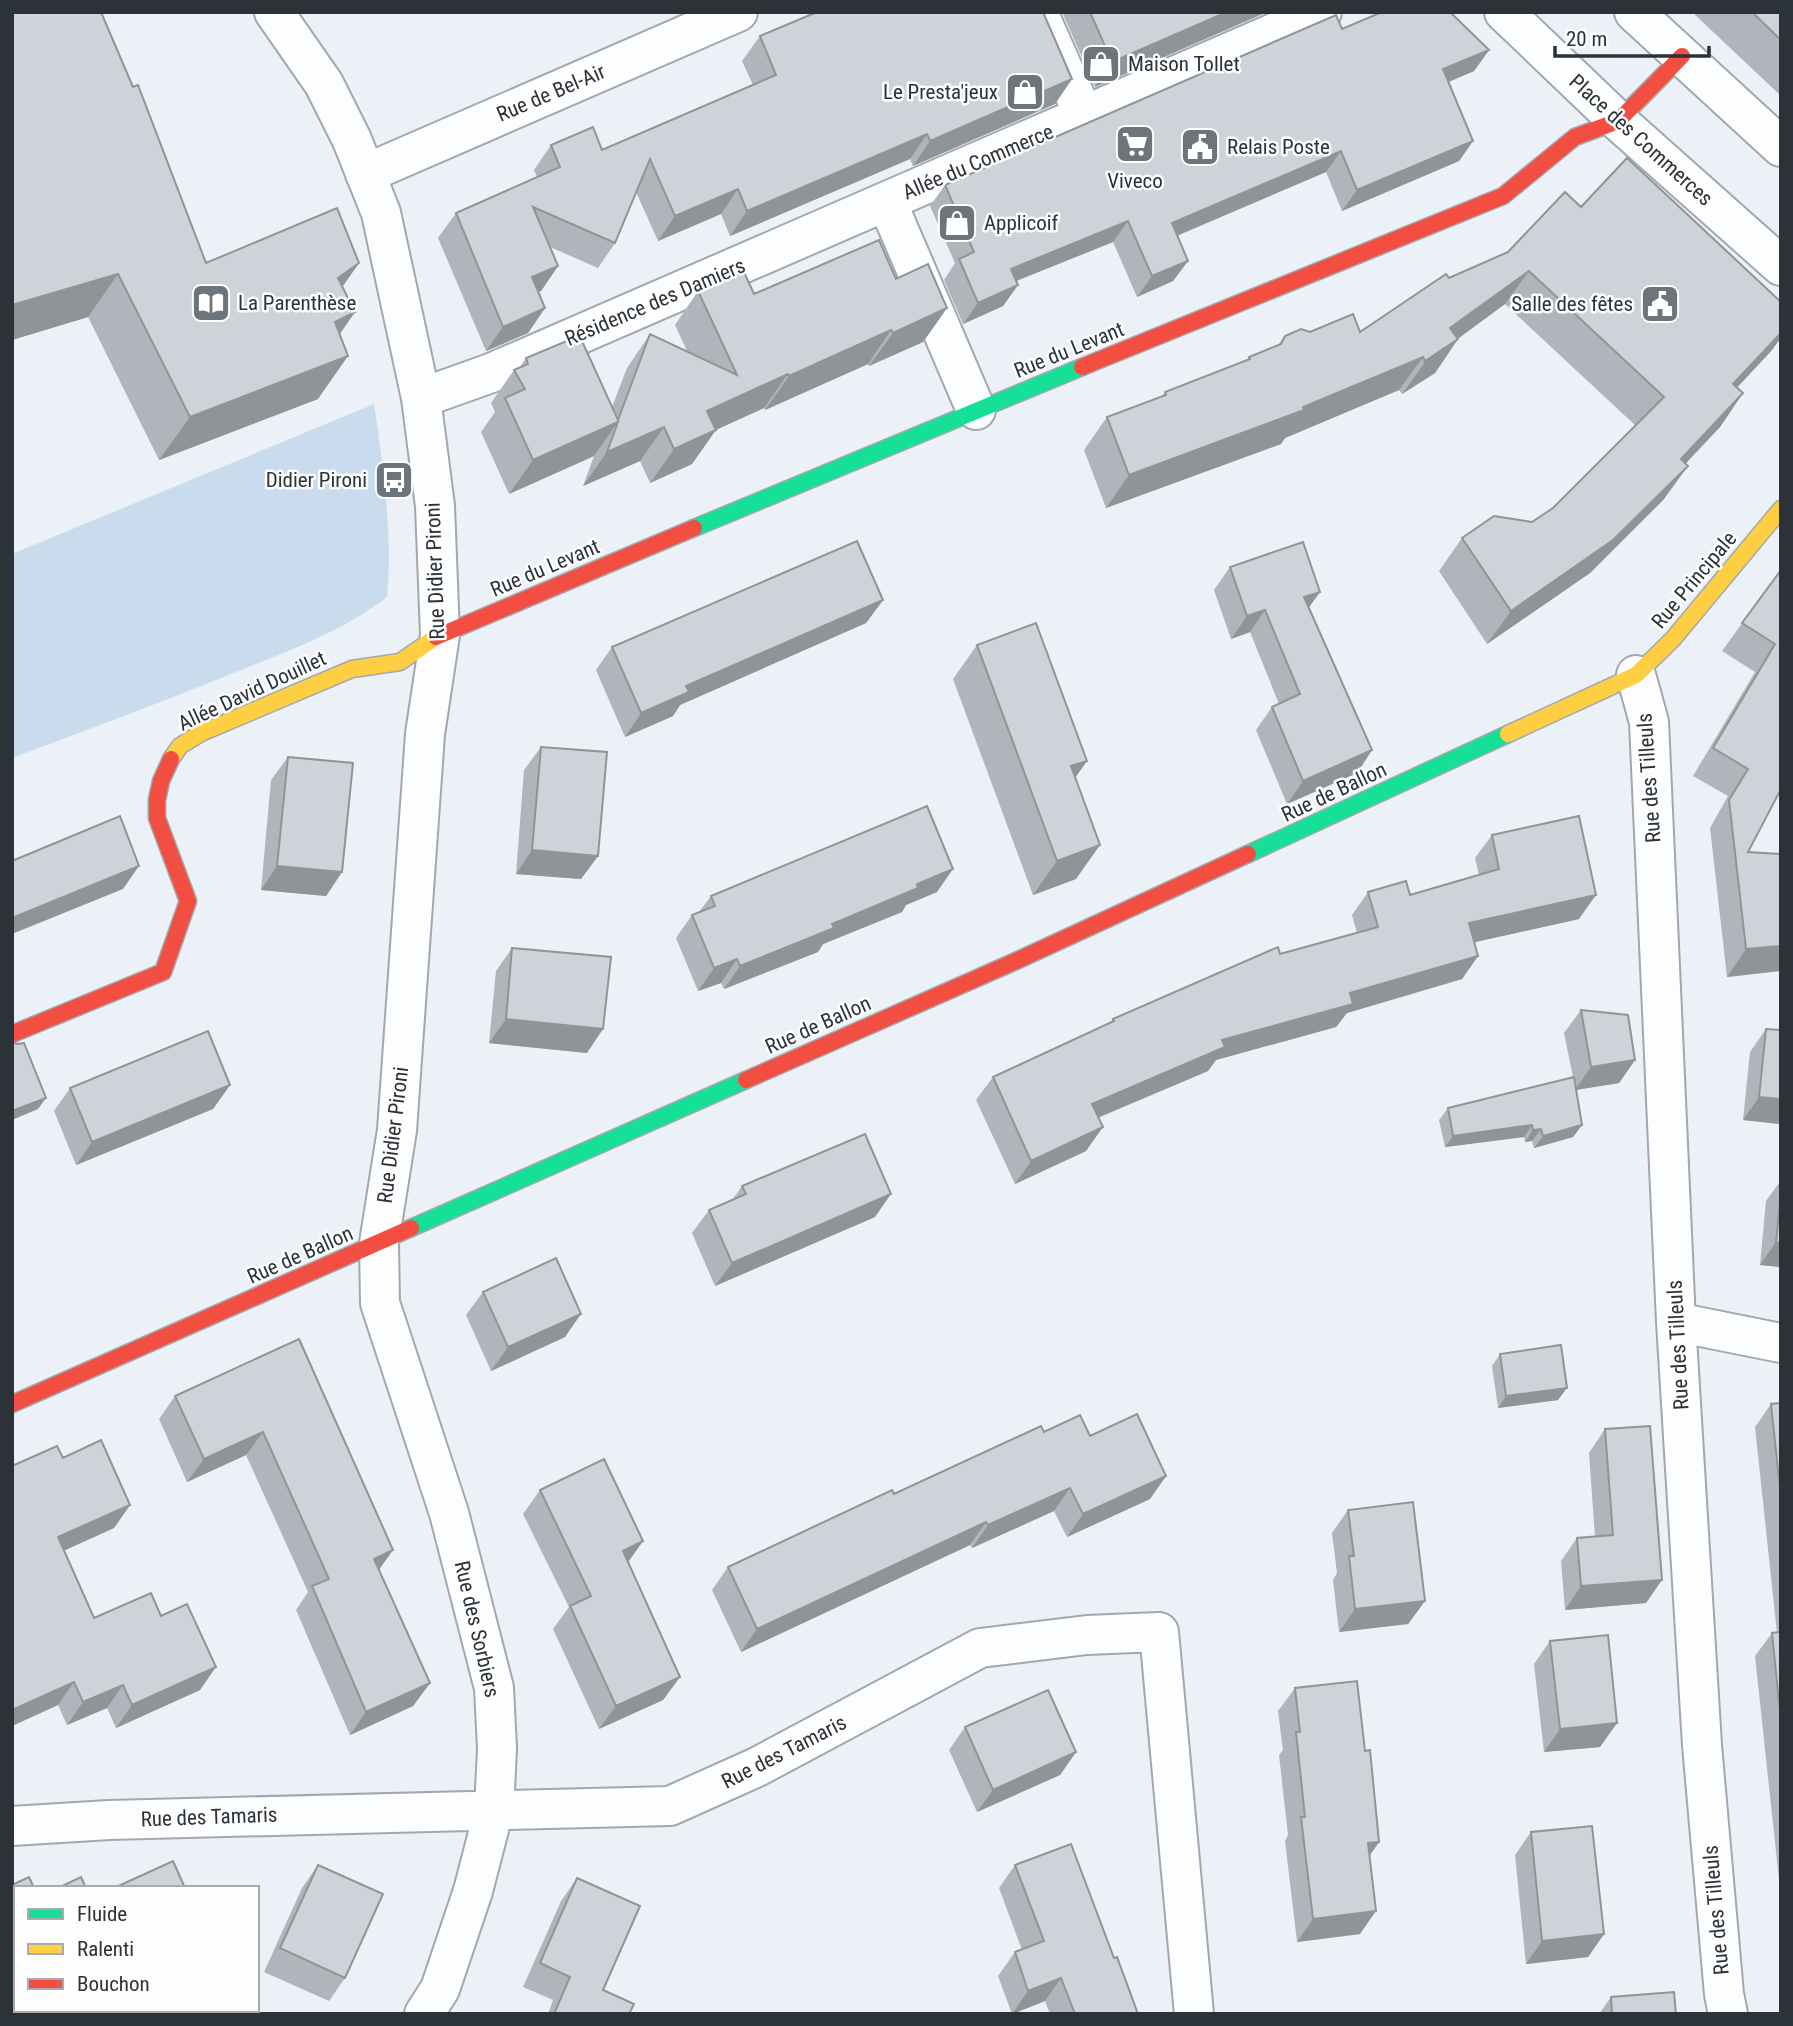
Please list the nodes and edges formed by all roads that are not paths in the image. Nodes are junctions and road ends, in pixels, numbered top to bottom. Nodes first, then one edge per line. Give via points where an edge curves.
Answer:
1 (274, 12) edge
2 (738, 12) edge
3 (1038, 12) edge
4 (1322, 12) edge
5 (1504, 12) edge
6 (1634, 12) edge
7 (1682, 56) junction
8 (1084, 116) junction
9 (1618, 121) junction
10 (1781, 148) edge
11 (365, 174) junction
12 (887, 202) junction
13 (1781, 266) edge
14 (421, 398) junction
15 (976, 410) junction
16 (1781, 509) edge
17 (440, 635) junction
18 (1636, 676) junction
19 (12, 1034) edge
20 (379, 1243) junction
21 (1676, 1321) junction
22 (1781, 1343) edge
23 (12, 1404) edge
24 (494, 1810) junction
25 (12, 1826) edge
26 (424, 2014) edge
27 (1195, 2014) edge
28 (1728, 2014) edge

1 - 11 street, Rue Didier Pironi via 324,84
2 - 11 street, Rue de Bel-Air
3 - 8 street
4 - 8 street, Allée du Commerce
5 - 9 street, Place des Commerces
6 - 7 street
7 - 9 street, Rue du Levant
7 - 10 street
8 - 12 street, Allée du Commerce
9 - 13 street, Place des Commerces
9 - 15 street, Rue du Levant via 1575,137 1503,196
11 - 14 street, Rue Didier Pironi via 381,213
12 - 14 street, Résidence des Damiers via 491,373
12 - 15 street, Allée du Commerce
14 - 17 street, Rue Didier Pironi via 435,506
15 - 17 street, Rue du Levant
16 - 18 street, Rue Principale via 1673,639
17 - 19 street, Allée David Douillet via 400,662 352,669 180,746 161,781 157,818 188,901 163,972
17 - 20 street, Rue Didier Pironi via 425,734 397,1130
18 - 20 street, Rue de Ballon via 1028,955
18 - 21 street, Rue des Tilleuls via 1649,722
20 - 23 street, Rue de Ballon
20 - 24 street, Rue des Sorbiers via 380,1303 449,1513 494,1688
21 - 22 street
21 - 28 street, Rue des Tilleuls via 1702,1745
24 - 25 street, Rue des Tamaris
24 - 26 street, Rue des Sorbiers via 440,1989
24 - 27 street, Rue des Tamaris via 670,1806 757,1768 980,1648 1159,1632

